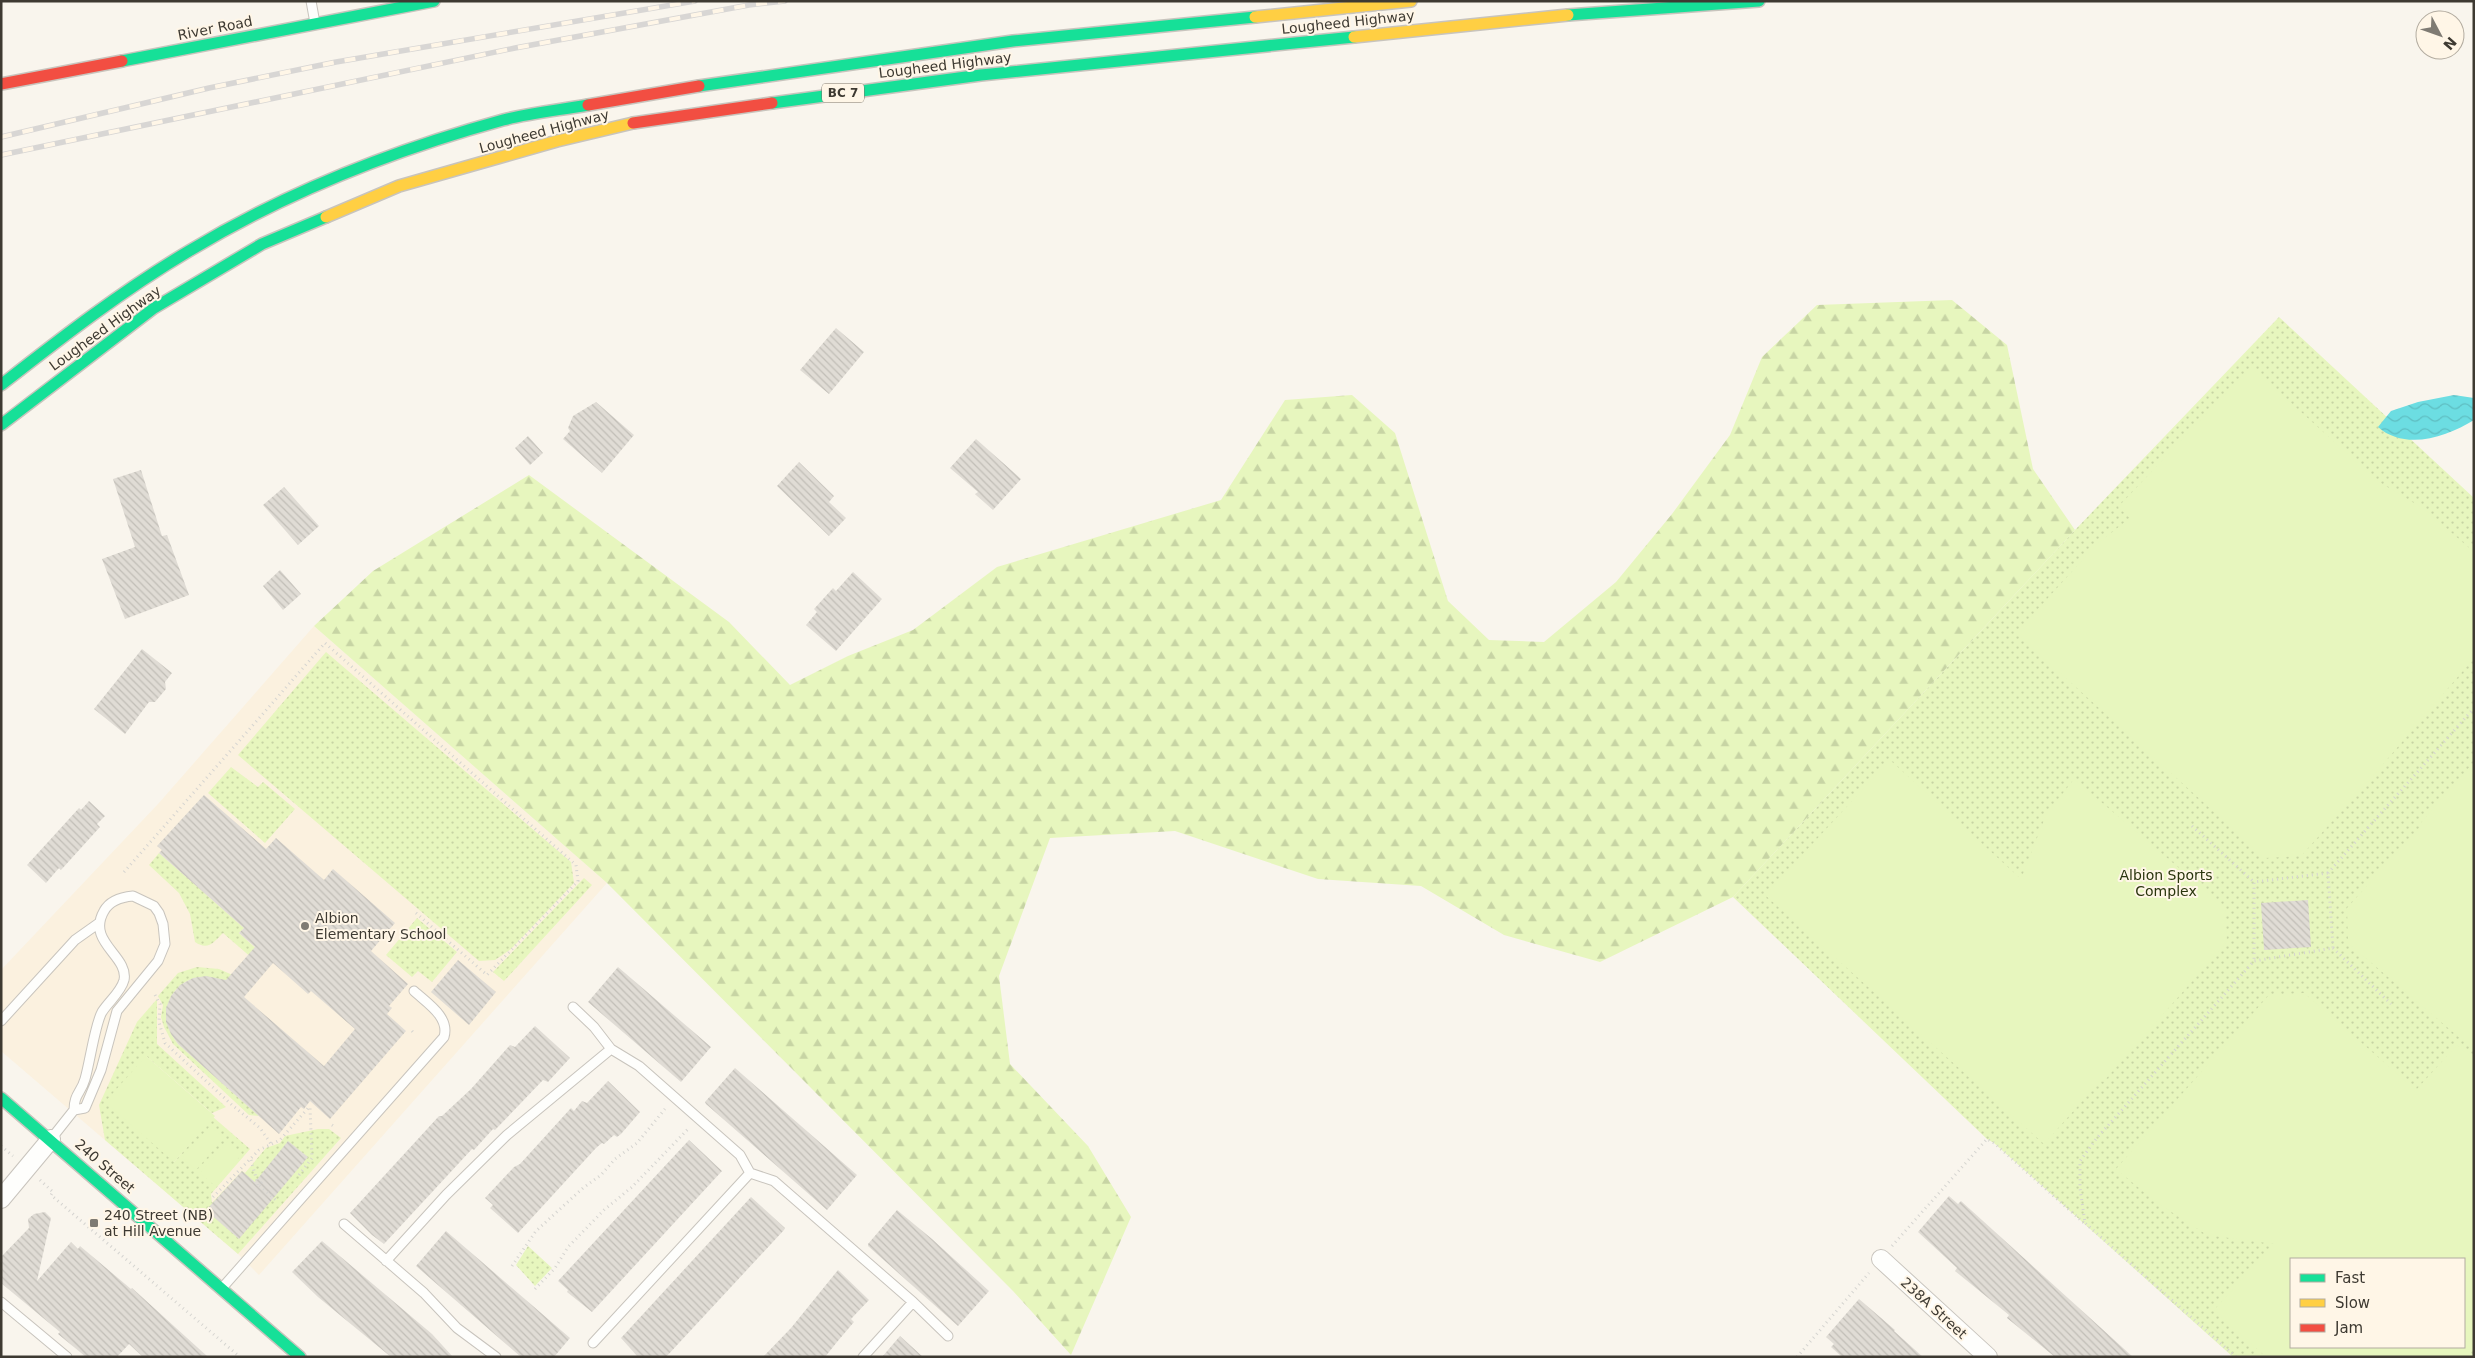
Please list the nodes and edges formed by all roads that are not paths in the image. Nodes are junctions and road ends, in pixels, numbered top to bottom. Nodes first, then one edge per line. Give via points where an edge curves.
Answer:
1 (311, 1) edge
2 (434, 1) edge
3 (1411, 1) edge
4 (1759, 1) edge
5 (315, 24) junction
6 (1, 84) edge
7 (1, 385) edge
8 (1, 425) edge
9 (99, 923) junction
10 (414, 991) dead end
11 (573, 1007) dead end
12 (1, 1021) edge
13 (611, 1049) junction
14 (1, 1098) edge
15 (74, 1110) junction
16 (51, 1139) junction
17 (750, 1173) junction
18 (1, 1199) edge
19 (344, 1224) dead end
20 (1881, 1259) dead end
21 (386, 1261) junction
22 (221, 1288) junction
23 (1, 1302) edge
24 (913, 1302) junction
25 (948, 1336) dead end
26 (593, 1343) dead end
27 (67, 1357) edge
28 (300, 1357) edge
29 (496, 1357) edge
30 (863, 1357) edge
31 (1988, 1357) edge

1 - 5 lane
2 - 5 main road, River Road
3 - 7 main road, Lougheed Highway / BC 7 via 1004,43 725,81 504,120 331,180 255,215 188,251 70,331
4 - 8 main road, Lougheed Highway / BC 7 via 1603,11 980,74 646,120 556,141 398,186 262,244 154,308
5 - 6 main road, River Road
9 - 12 lane via 75,940
9 - 15 lane via 104,943 124,972 124,981 102,1013 83,1086 74,1097
9 - 15 lane via 107,906 121,897 133,896 154,906 159,913 165,944 158,961 117,1011 101,1070 85,1108
10 - 22 lane via 443,1018 444,1037
11 - 13 lane
13 - 17 lane via 640,1066 740,1155
13 - 21 lane via 507,1135
14 - 16 main road, 240 Street
15 - 16 lane
16 - 18 street
16 - 22 main road, 240 Street
17 - 24 lane via 774,1181
17 - 26 lane
19 - 21 lane
20 - 31 street, 238A Street
21 - 29 lane via 458,1328
22 - 28 main road, 240 Street
23 - 27 lane
24 - 25 lane
24 - 30 lane

